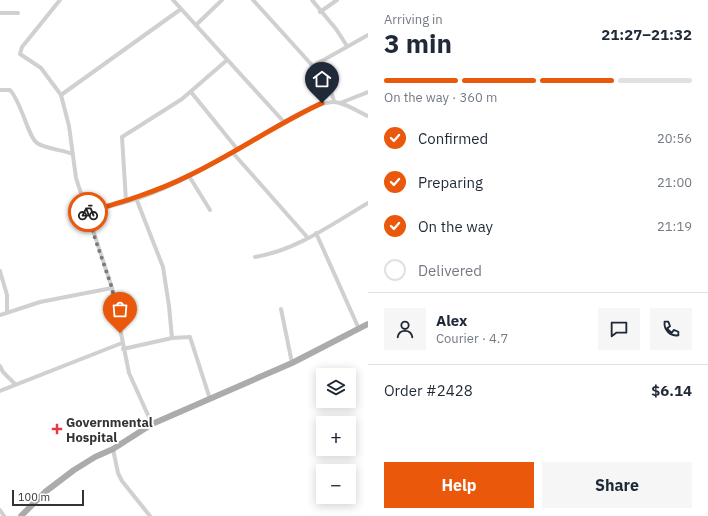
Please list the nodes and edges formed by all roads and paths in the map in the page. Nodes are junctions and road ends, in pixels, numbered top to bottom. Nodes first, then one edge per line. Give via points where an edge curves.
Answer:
1 (60, 0) edge
2 (173, 0) edge
3 (222, 0) edge
4 (253, 0) edge
5 (312, 0) edge
6 (337, 0) edge
7 (181, 9) junction
8 (320, 12) junction
9 (0, 13) edge
10 (18, 13) dead end
11 (197, 24) junction
12 (368, 35) edge
13 (346, 46) junction
14 (227, 60) junction
15 (313, 66) junction
16 (0, 90) edge
17 (191, 92) junction
18 (368, 92) edge
19 (61, 95) junction
20 (334, 102) junction
21 (340, 103) junction
22 (368, 116) edge
23 (284, 122) junction
24 (235, 151) junction
25 (73, 154) junction
26 (190, 176) junction
27 (136, 198) junction
28 (126, 201) junction
29 (368, 203) edge
30 (210, 210) dead end
31 (86, 212) junction
32 (316, 233) junction
33 (308, 238) junction
34 (255, 257) dead end
35 (0, 271) edge
36 (112, 288) junction
37 (280, 309) dead end
38 (7, 312) junction
39 (0, 315) edge
40 (368, 324) edge
41 (359, 329) junction
42 (172, 338) junction
43 (122, 343) junction
44 (123, 349) junction
45 (292, 363) junction
46 (0, 366) edge
47 (15, 384) junction
48 (0, 390) edge
49 (210, 399) junction
50 (152, 424) junction
51 (113, 449) junction
52 (0, 510) edge
53 (4, 516) edge
54 (21, 516) edge
55 (150, 516) edge

1 - 19 street via 22,47 20,54 41,68
2 - 7 street
3 - 11 street
4 - 15 street
5 - 8 street
6 - 8 street
7 - 11 street
7 - 19 street
8 - 13 street
9 - 10 street
11 - 14 street
12 - 13 street
13 - 15 street
14 - 17 street
14 - 23 street
15 - 20 street via 327,83
16 - 25 street via 10,90 15,95 30,134 38,144
17 - 24 street
17 - 28 street via 122,137
18 - 21 street
19 - 25 street
20 - 21 street
20 - 23 street via 322,103
21 - 22 street
23 - 24 street
24 - 26 street
24 - 33 street
25 - 31 street via 76,178
26 - 27 street
26 - 30 street
27 - 28 street
27 - 42 street via 163,267
28 - 31 street
29 - 32 street
31 - 36 street
32 - 33 street
32 - 41 street
33 - 34 street via 286,249
35 - 38 street via 7,294
36 - 38 street via 40,302
36 - 43 street
37 - 45 street
38 - 39 street
40 - 41 main road
41 - 45 main road
42 - 44 street
42 - 49 street via 187,336 192,340
43 - 44 street
43 - 47 street
44 - 50 street via 129,373
45 - 49 main road
46 - 47 street
47 - 48 street
49 - 50 main road
50 - 51 main road
51 - 54 main road via 95,457 57,482
51 - 55 street via 122,481
52 - 53 street

